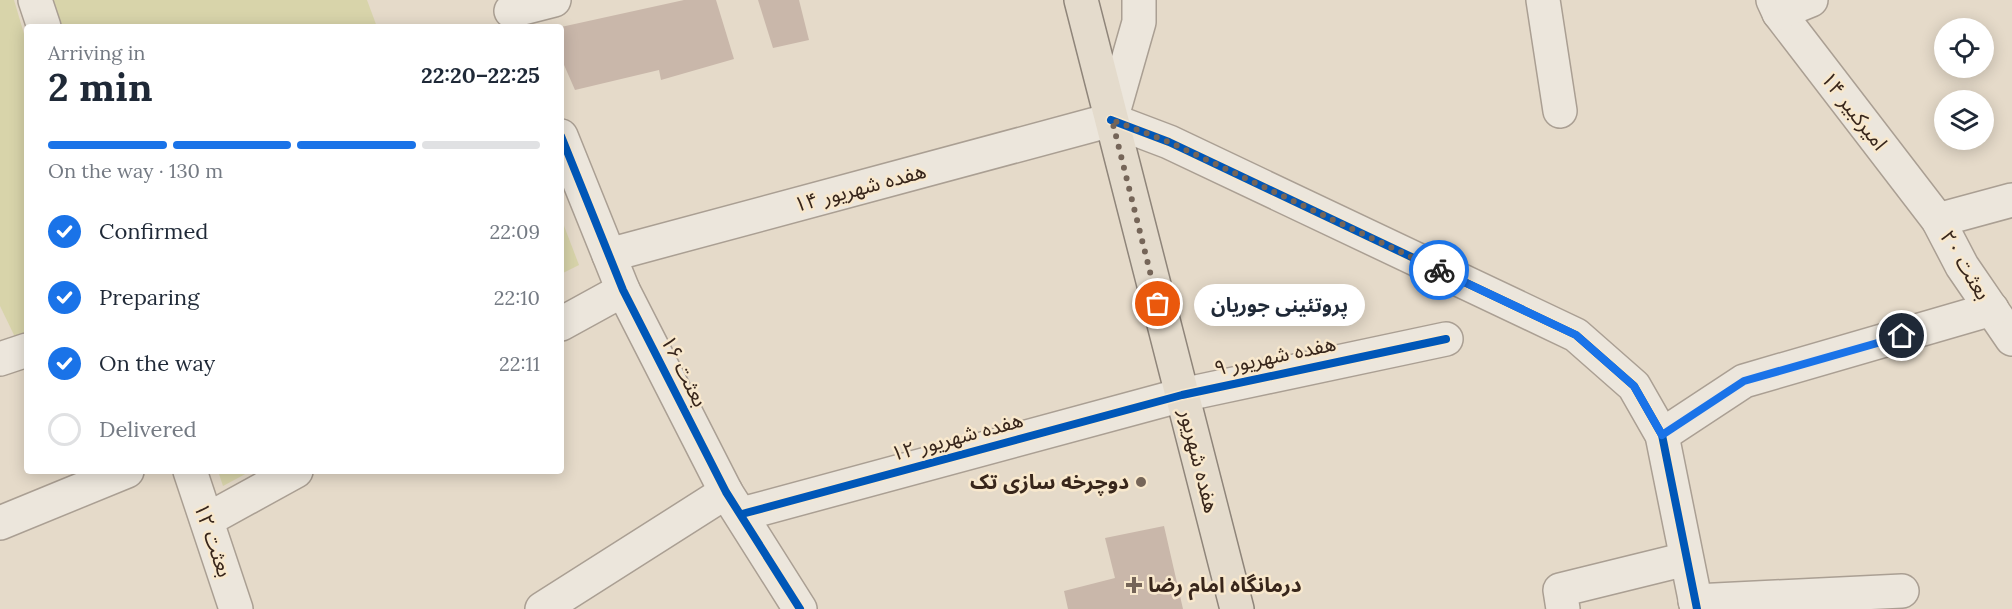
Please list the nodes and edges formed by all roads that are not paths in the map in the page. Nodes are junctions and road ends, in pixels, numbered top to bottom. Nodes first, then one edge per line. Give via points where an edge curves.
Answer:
1 (35, 0) edge
2 (554, 0) edge
3 (1081, 0) edge
4 (1140, 0) edge
5 (1543, 0) edge
6 (1811, 0) edge
7 (1776, 6) edge
8 (512, 13) edge
9 (43, 24) edge
10 (1560, 111) dead end
11 (1112, 120) junction
12 (564, 143) edge
13 (2012, 200) edge
14 (1938, 220) junction
15 (609, 255) junction
16 (623, 290) junction
17 (1992, 309) junction
18 (564, 322) edge
19 (1446, 339) dead end
20 (2012, 339) edge
21 (24, 351) edge
22 (0, 359) edge
23 (1182, 396) junction
24 (1662, 435) junction
25 (120, 474) edge
26 (191, 474) edge
27 (291, 474) edge
28 (734, 503) junction
29 (207, 520) junction
30 (0, 522) edge
31 (1686, 559) junction
32 (1902, 591) dead end
33 (1814, 602) edge
34 (1696, 605) edge
35 (227, 606) edge
36 (542, 609) edge
37 (800, 609) edge
38 (1237, 609) edge
39 (1563, 609) edge

1 - 9 street
2 - 8 street
3 - 11 main road, هفده شهریور
4 - 11 street via 1139,22
5 - 10 street
6 - 7 street
7 - 14 street, امیرکبیر ۱۴
11 - 15 street, هفده شهریور ۱۴
11 - 23 main road, هفده شهریور
11 - 24 street via 1169,142 1576,335 1634,386
12 - 15 street, بعثت ۱۶
13 - 14 street
14 - 17 street, بعثت ۲۰ via 1962,266
15 - 16 street, بعثت ۱۶
16 - 18 street
16 - 28 street, بعثت ۱۶
17 - 20 street, بعثت ۲۰
17 - 24 street via 1744,381
19 - 23 street, هفده شهریور ۹
21 - 22 street
23 - 28 street, هفده شهریور ۱۲
23 - 38 main road, هفده شهریور
24 - 31 street
25 - 30 street
26 - 29 street, بعثت ۱۲
27 - 29 street
28 - 36 street, هفده شهریور ۱۲
28 - 37 street, بعثت ۱۶
29 - 35 street, بعثت ۱۲
31 - 34 street
31 - 39 street via 1560,590
32 - 33 street
33 - 34 street

